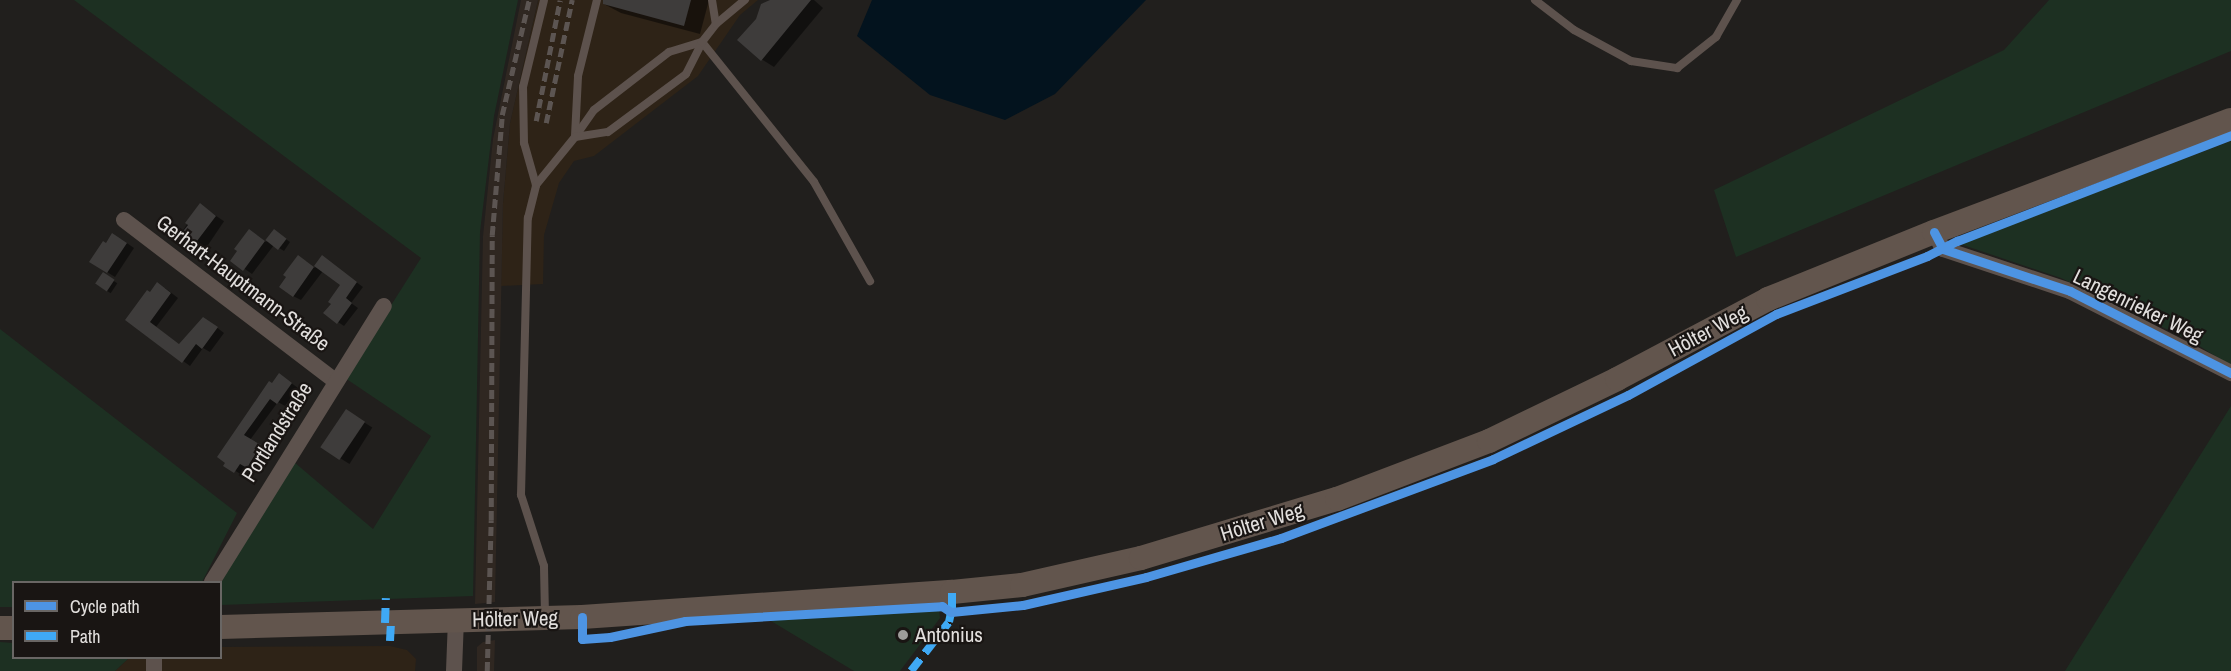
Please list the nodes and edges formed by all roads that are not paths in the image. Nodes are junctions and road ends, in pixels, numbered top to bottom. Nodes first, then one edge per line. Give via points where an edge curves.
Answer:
1 (544, 0) edge
2 (597, 0) edge
3 (712, 0) edge
4 (745, 0) edge
5 (1535, 0) edge
6 (1737, 0) edge
7 (716, 24) junction
8 (702, 42) junction
9 (2231, 120) edge
10 (575, 136) junction
11 (536, 184) junction
12 (124, 220) dead end
13 (1934, 232) junction
14 (870, 281) dead end
15 (384, 306) dead end
16 (2231, 373) edge
17 (335, 381) junction
18 (213, 581) edge
19 (545, 619) junction
20 (456, 620) junction
21 (222, 627) edge
22 (454, 671) edge

1 - 11 lane via 523,87 524,143
2 - 10 lane via 578,76
3 - 7 lane
4 - 7 lane
5 - 6 lane via 1574,30 1631,62 1677,68 1716,37
7 - 8 lane
8 - 10 lane via 669,52 594,110
8 - 10 lane via 686,74 608,132
8 - 14 lane via 814,182
9 - 13 main road, Hölter Weg
10 - 11 lane
11 - 19 lane via 528,218 521,495 544,566
12 - 17 street, Gerhart-Hauptmann-Straße
13 - 16 street, Langenrieker Weg via 1943,249 2070,291
13 - 19 main road, Hölter Weg via 1768,299 1489,441 1337,499 1141,558 1010,586
15 - 17 street, Portlandstraße
17 - 18 street, Portlandstraße
19 - 20 main road, Hölter Weg
20 - 21 main road, Hölter Weg
20 - 22 street

